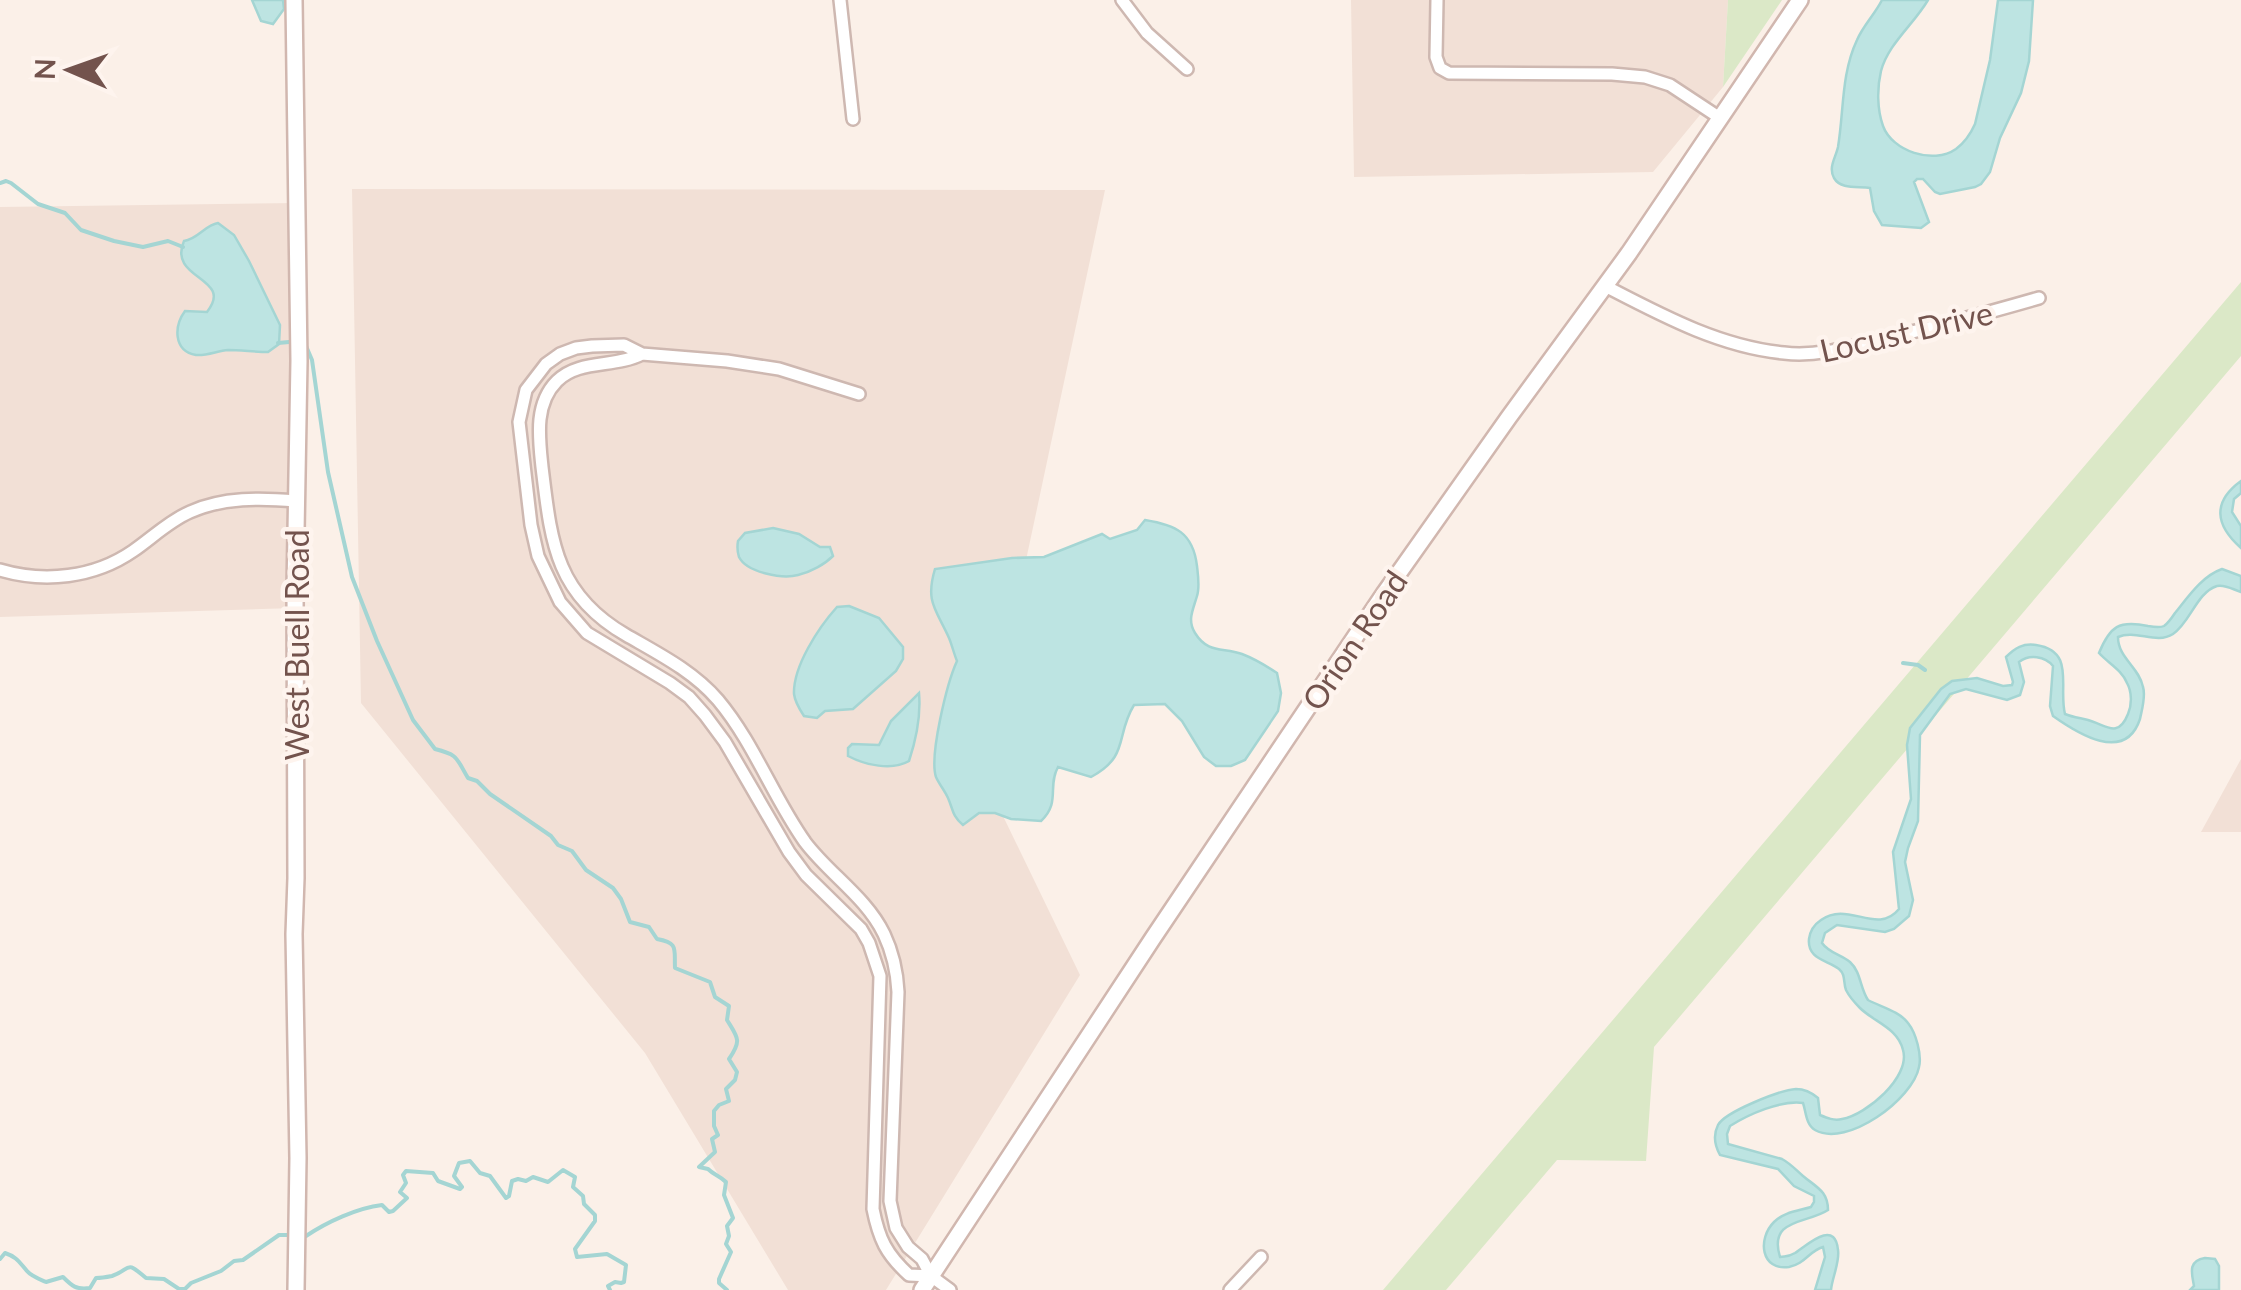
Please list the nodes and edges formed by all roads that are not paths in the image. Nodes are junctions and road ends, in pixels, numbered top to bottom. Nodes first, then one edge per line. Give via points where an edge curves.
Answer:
1 (294, 0) edge
2 (840, 0) edge
3 (1122, 0) edge
4 (1437, 0) edge
5 (1800, 0) edge
6 (1186, 69) dead end
7 (1720, 118) junction
8 (853, 120) dead end
9 (1604, 286) junction
10 (2039, 298) dead end
11 (642, 354) junction
12 (860, 394) dead end
13 (296, 500) junction
14 (548, 514) junction
15 (530, 518) junction
16 (0, 570) edge
17 (695, 678) junction
18 (684, 694) junction
19 (783, 807) junction
20 (767, 816) junction
21 (880, 985) junction
22 (898, 985) junction
23 (874, 1169) junction
24 (891, 1170) junction
25 (900, 1234) junction
26 (884, 1245) junction
27 (1261, 1257) dead end
28 (927, 1283) edge
29 (296, 1290) edge
30 (950, 1290) edge
31 (1230, 1290) edge

1 - 13 main road, West Buell Road
2 - 8 street
3 - 6 street
4 - 7 street via 1436,58 1449,72 1645,77
5 - 7 main road, Orion Road
7 - 9 main road, Orion Road
9 - 10 street, Locust Drive via 1736,344 1810,354
9 - 28 main road, Orion Road via 1384,594
11 - 12 street via 779,369
11 - 14 street via 576,370 545,397 539,442
11 - 15 street via 624,346 576,348 535,376 519,422
13 - 16 street via 238,500 190,512 128,555 83,572 33,577
13 - 29 main road, West Buell Road
14 - 15 street
14 - 17 street via 553,545 584,604
15 - 18 street via 547,579 572,618 586,634
17 - 18 street
17 - 19 street via 739,728
18 - 20 street via 725,742
19 - 20 street
19 - 22 street via 883,932
20 - 21 street via 806,875 861,929
21 - 22 street
21 - 23 street
22 - 24 street
23 - 24 street
23 - 26 street via 872,1209
24 - 25 street via 890,1201
25 - 26 street
25 - 28 street via 922,1259
26 - 28 street via 909,1275
27 - 31 street
28 - 30 street

